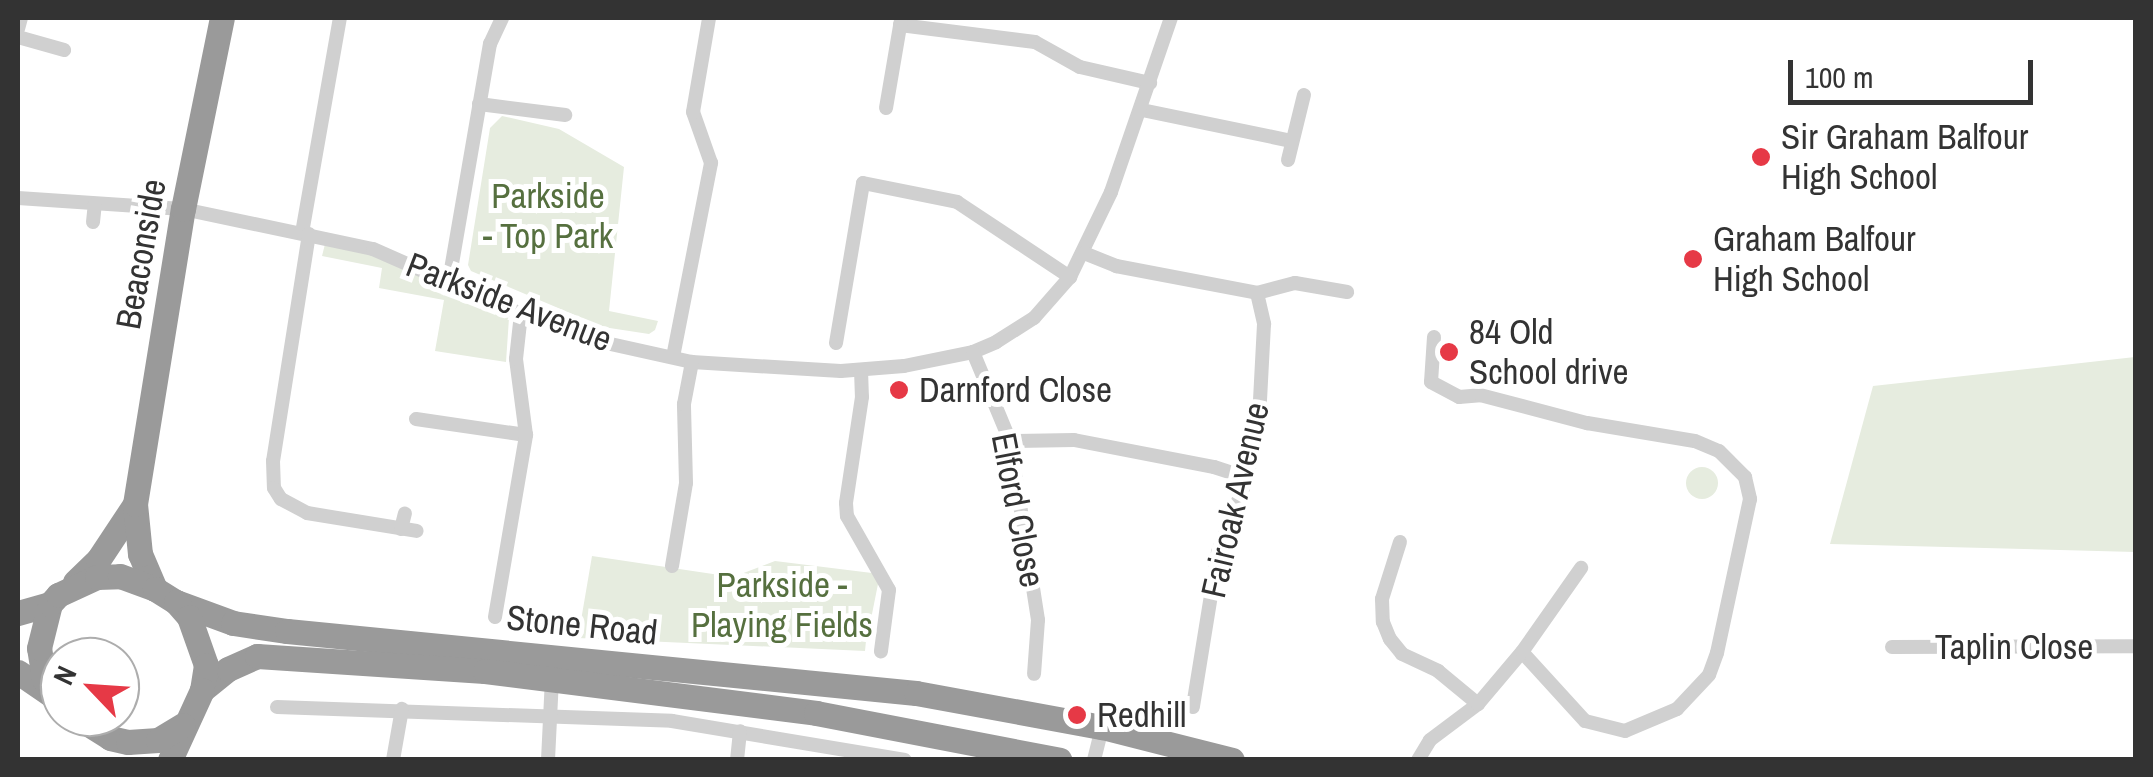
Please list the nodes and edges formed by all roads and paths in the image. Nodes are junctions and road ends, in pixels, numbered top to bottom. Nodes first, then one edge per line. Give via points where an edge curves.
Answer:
1 (21, 18) edge
2 (222, 18) edge
3 (340, 18) edge
4 (502, 18) edge
5 (709, 18) edge
6 (1171, 18) edge
7 (901, 21) edge
8 (18, 29) edge
9 (18, 37) edge
10 (64, 50) dead end
11 (1150, 83) junction
12 (1304, 95) dead end
13 (479, 104) junction
14 (886, 108) dead end
15 (1142, 110) junction
16 (565, 116) dead end
17 (1292, 141) junction
18 (1288, 160) dead end
19 (18, 198) edge
20 (95, 204) junction
21 (184, 210) junction
22 (93, 222) dead end
23 (305, 233) junction
24 (1084, 253) junction
25 (1070, 277) junction
26 (448, 281) junction
27 (1348, 292) dead end
28 (1257, 293) junction
29 (521, 314) junction
30 (1434, 338) dead end
31 (836, 344) dead end
32 (974, 352) junction
33 (672, 357) junction
34 (692, 362) junction
35 (861, 370) junction
36 (416, 419) dead end
37 (526, 435) junction
38 (1010, 441) junction
39 (1247, 478) junction
40 (135, 504) junction
41 (404, 513) dead end
42 (1400, 542) dead end
43 (672, 566) dead end
44 (1581, 568) dead end
45 (72, 585) junction
46 (166, 595) junction
47 (50, 604) junction
48 (18, 613) edge
49 (495, 618) dead end
50 (42, 637) edge
51 (2136, 646) edge
52 (1892, 648) dead end
53 (881, 651) dead end
54 (1522, 652) junction
55 (18, 672) edge
56 (1034, 674) dead end
57 (552, 678) junction
58 (40, 688) edge
59 (202, 690) junction
60 (1478, 704) junction
61 (277, 707) dead end
62 (1193, 707) dead end
63 (402, 709) junction
64 (550, 719) junction
65 (183, 725) junction
66 (1102, 727) junction
67 (740, 730) junction
68 (93, 737) edge
69 (108, 737) edge
70 (108, 760) edge
71 (170, 760) edge
72 (393, 760) edge
73 (548, 760) edge
74 (736, 760) edge
75 (905, 760) edge
76 (1059, 760) edge
77 (1094, 760) edge
78 (1232, 760) edge
79 (1418, 760) edge

1 - 8 street
2 - 21 highway, Beaconside
3 - 23 street
4 - 13 street
5 - 33 street via 693,112 711,163
6 - 11 street, Parkside Avenue
7 - 11 street via 1035,42 1080,67
7 - 14 street
9 - 10 street
11 - 15 street, Parkside Avenue
12 - 17 street
13 - 16 street
13 - 26 street
15 - 17 street
15 - 24 street, Parkside Avenue
17 - 18 street
19 - 20 street, Parkside Avenue
20 - 21 street, Parkside Avenue
20 - 22 street
21 - 23 street, Parkside Avenue
21 - 40 highway, Beaconside
23 - 26 street, Parkside Avenue via 374,249
23 - 41 street via 274,488 306,513 409,530
24 - 25 street, Parkside Avenue
24 - 28 street via 1116,266
25 - 31 street via 957,202 863,183
25 - 32 street, Parkside Avenue via 1034,318
26 - 29 street, Parkside Avenue
27 - 28 street via 1295,283
28 - 39 street, Fairoak Avenue via 1266,357
29 - 33 street, Parkside Avenue
29 - 37 street via 516,359
30 - 54 street via 1430,382 1459,397 1480,395 1695,441 1719,451 1746,477 1750,499 1717,653 1709,674 1677,709 1624,731 1585,722
32 - 35 street, Parkside Avenue
32 - 38 street, Elford Close
33 - 34 street, Parkside Avenue
34 - 35 street, Parkside Avenue
34 - 43 street via 684,404 686,483
35 - 53 street via 846,503 889,590
36 - 37 street
37 - 49 street
38 - 39 street via 1074,440
38 - 56 street, Elford Close via 1038,620
39 - 62 street, Fairoak Avenue via 1218,552
40 - 45 highway, Beaconside via 98,560
40 - 46 highway, Beaconside via 140,554
42 - 60 street via 1382,599 1390,639
44 - 54 street
45 - 46 highway, Stone Road via 120,576
45 - 47 highway, Beaconside
46 - 59 highway, Beaconside via 202,646
46 - 66 highway, Stone Road via 233,623 287,631 916,693
47 - 48 highway
47 - 50 highway
51 - 52 street, Taplin Close
54 - 60 street
55 - 58 highway
57 - 59 highway, Stone Road via 258,656
57 - 64 street
57 - 76 highway, Stone Road via 816,712
59 - 65 highway
60 - 79 street via 1430,740
61 - 63 street
63 - 64 street
63 - 72 street
64 - 67 street
64 - 73 street
65 - 69 highway via 158,740
65 - 71 highway
66 - 77 street
66 - 78 highway, Stone Road
67 - 74 street
67 - 75 street
68 - 70 highway

